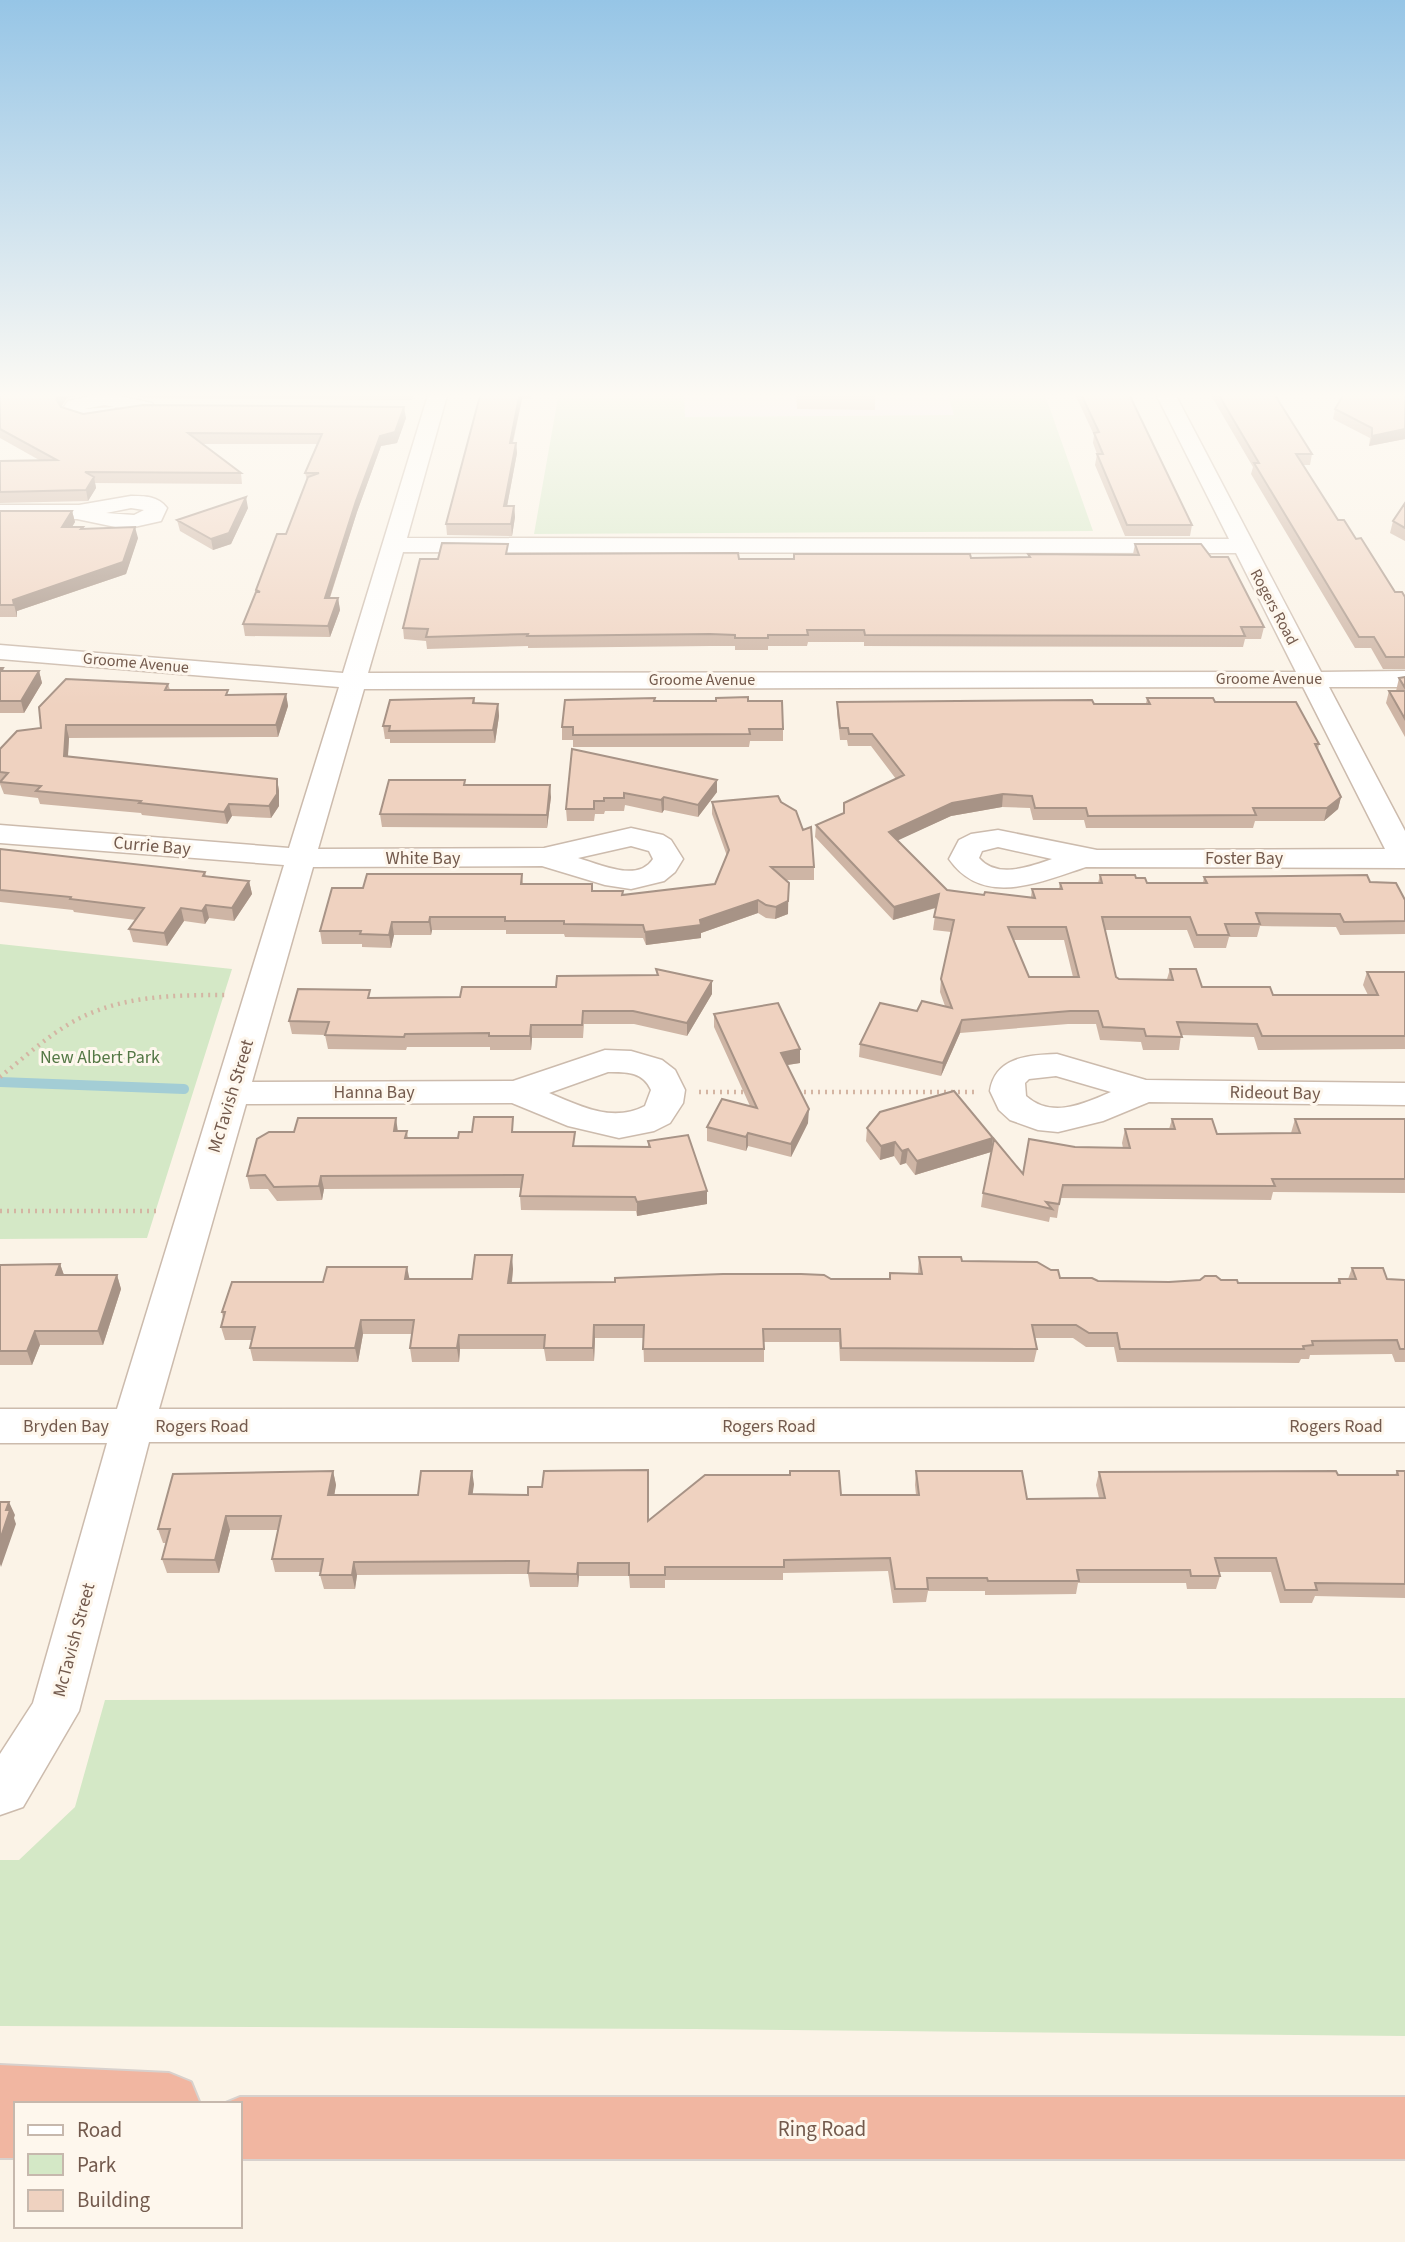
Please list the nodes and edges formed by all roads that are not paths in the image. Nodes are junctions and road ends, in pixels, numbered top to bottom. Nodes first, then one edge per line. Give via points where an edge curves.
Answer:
1 (407, 497) edge
2 (1216, 497) edge
3 (0, 512) edge
4 (79, 512) dead end
5 (394, 545) junction
6 (1241, 546) junction
7 (0, 652) edge
8 (1312, 678) junction
9 (1405, 679) edge
10 (354, 681) junction
11 (1, 833) edge
12 (301, 858) junction
13 (544, 858) dead end
14 (1083, 858) dead end
15 (1405, 858) edge
16 (1145, 1091) junction
17 (516, 1092) junction
18 (232, 1093) junction
19 (1405, 1094) edge
20 (0, 1426) edge
21 (133, 1426) junction
22 (1405, 1426) edge
23 (2, 1790) edge
24 (0, 2096) edge
25 (127, 2102) edge
26 (242, 2107) edge
27 (242, 2128) edge
28 (1405, 2128) edge
29 (742, 2129) junction

1 - 5 street, McTavish Street
2 - 6 street, Rogers Road
3 - 4 street
5 - 6 street
5 - 10 street, McTavish Street
6 - 8 street, Rogers Road
7 - 10 street, Groome Avenue
8 - 9 street, Groome Avenue
8 - 10 street, Groome Avenue
8 - 15 street, Rogers Road
10 - 12 street, McTavish Street
11 - 12 street, Currie Bay
12 - 13 street, White Bay
12 - 18 street, McTavish Street
14 - 15 street, Foster Bay
16 - 16 street, Rideout Bay via 1043,1063 1019,1069 1006,1083 1006,1092 1018,1109 1056,1121
16 - 19 street, Rideout Bay
17 - 17 street, Hanna Bay via 618,1126 641,1122 660,1111 670,1092 660,1073 620,1060
17 - 18 street, Hanna Bay
18 - 21 street, McTavish Street
20 - 21 street, Bryden Bay
21 - 22 street, Rogers Road
21 - 23 street, McTavish Street via 55,1711
24 - 25 highway
26 - 29 highway
27 - 29 highway, Ring Road
28 - 29 highway, Ring Road

